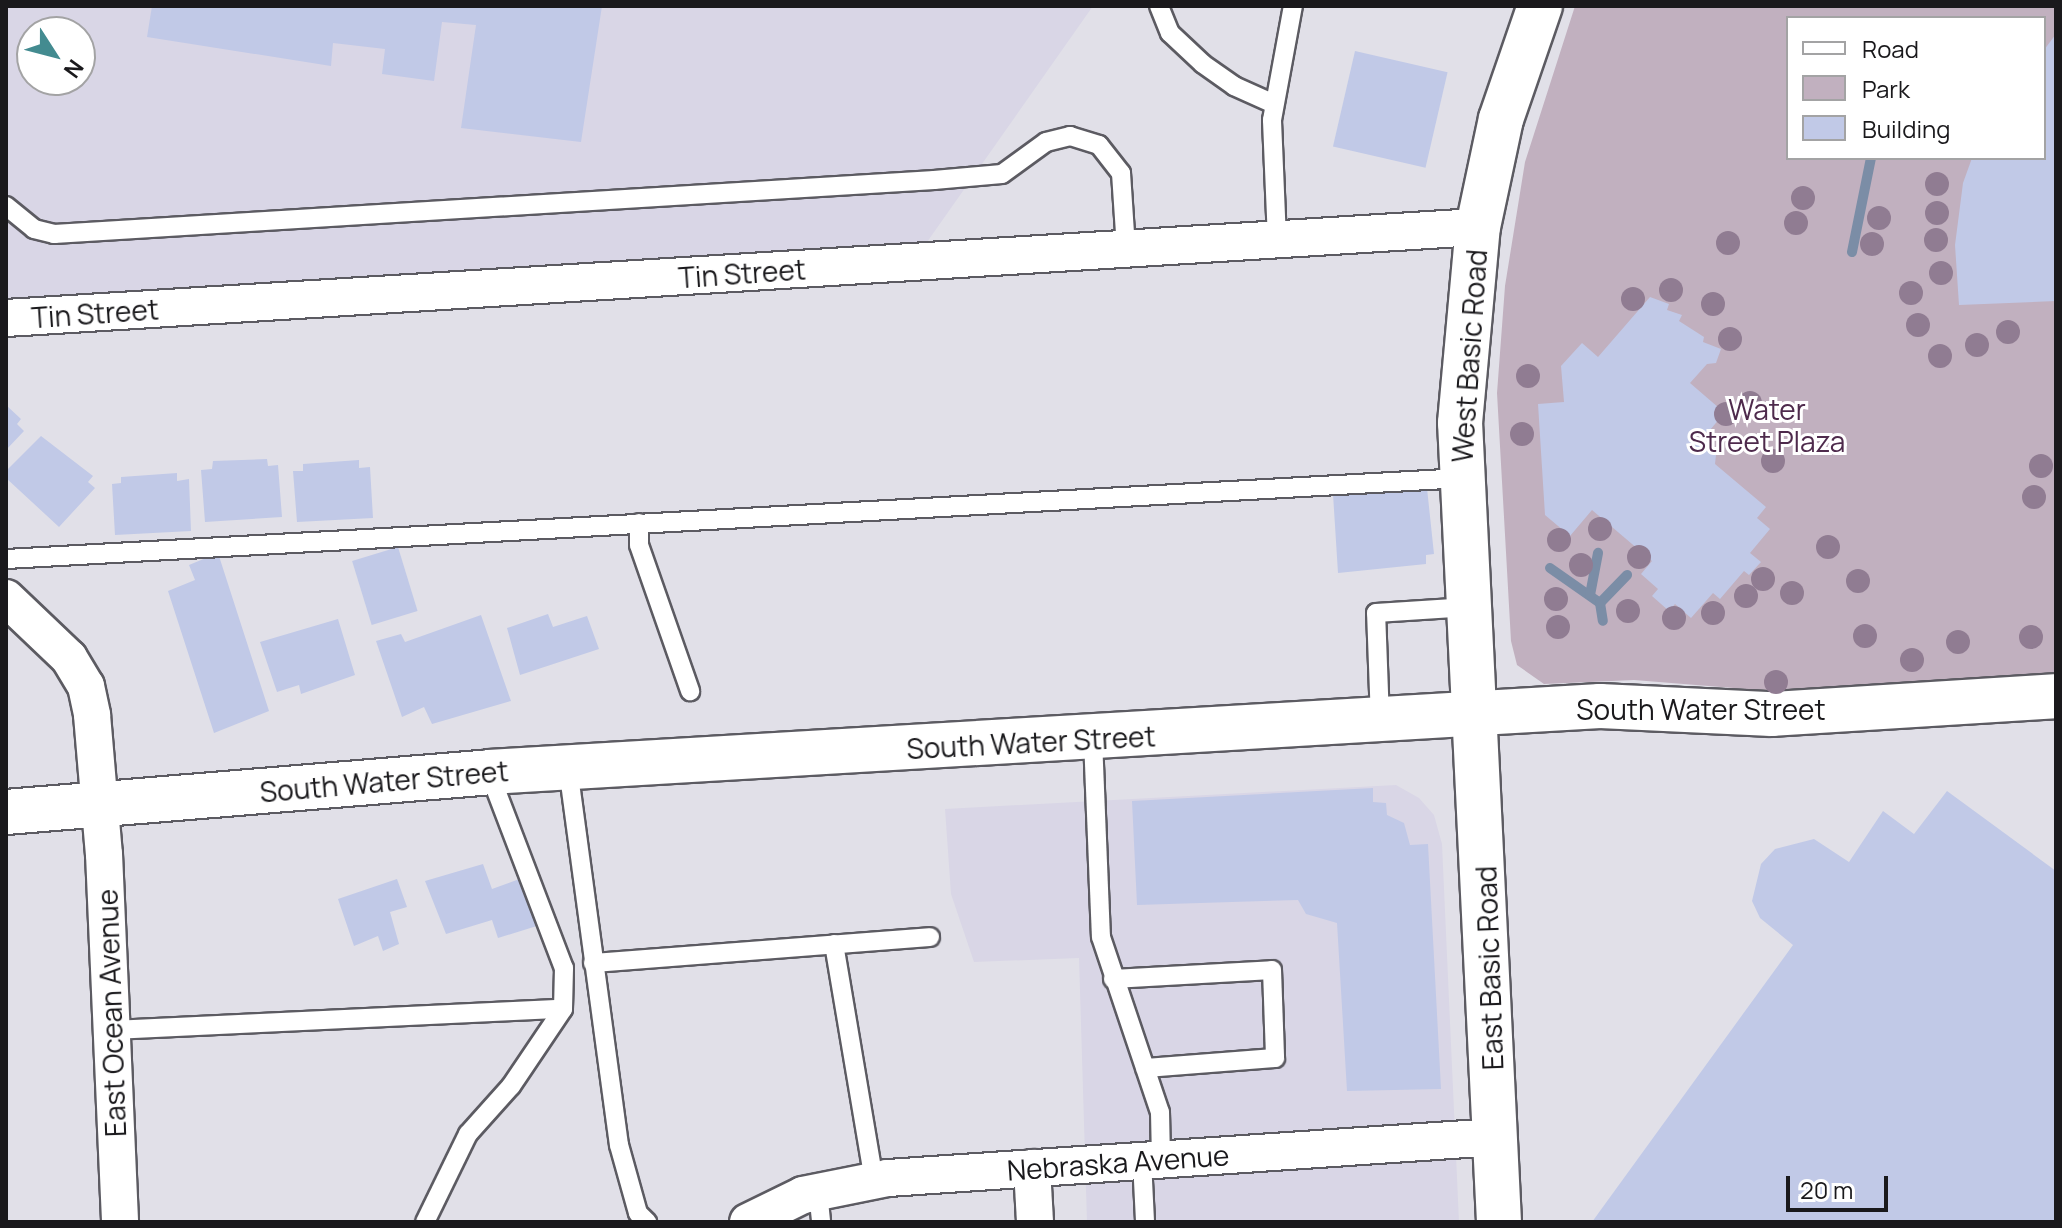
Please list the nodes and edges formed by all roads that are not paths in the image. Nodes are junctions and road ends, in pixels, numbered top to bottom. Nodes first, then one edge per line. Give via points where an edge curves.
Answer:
1 (1159, 6) edge
2 (1293, 6) edge
3 (1540, 6) edge
4 (1274, 104) junction
5 (6, 206) edge
6 (1478, 227) junction
7 (1277, 240) junction
8 (1126, 249) junction
9 (6, 318) edge
10 (1462, 478) junction
11 (639, 523) junction
12 (6, 559) edge
13 (6, 598) edge
14 (1469, 607) junction
15 (690, 691) dead end
16 (2056, 696) edge
17 (1475, 714) junction
18 (1380, 720) junction
19 (1093, 739) junction
20 (568, 768) junction
21 (489, 772) junction
22 (99, 804) junction
23 (6, 812) edge
24 (930, 937) dead end
25 (834, 944) junction
26 (593, 963) junction
27 (1113, 979) junction
28 (563, 1009) junction
29 (111, 1030) junction
30 (1145, 1068) junction
31 (1496, 1137) junction
32 (1152, 1160) junction
33 (1032, 1168) junction
34 (874, 1181) junction
35 (819, 1207) edge
36 (120, 1222) edge
37 (425, 1222) edge
38 (647, 1222) edge
39 (748, 1222) edge
40 (1035, 1222) edge
41 (1145, 1222) edge
42 (1499, 1222) edge

1 - 4 lane via 1170,33 1203,64
2 - 4 lane
3 - 6 main road, West Basic Road via 1501,119
4 - 7 lane
5 - 8 lane via 34,229 54,234 934,180 1002,174 1046,142 1070,136 1099,145 1121,173
6 - 7 street, Tin Street
6 - 10 main road, West Basic Road via 1460,423
7 - 8 street, Tin Street
8 - 9 street, Tin Street
10 - 11 lane
10 - 14 main road, West Basic Road
11 - 12 lane
11 - 15 lane via 639,545
13 - 22 street, East Ocean Avenue via 69,658 86,686
14 - 17 main road, West Basic Road
14 - 18 lane via 1376,613
16 - 17 main road, South Water Street via 1772,714 1646,704
17 - 18 main road, South Water Street
17 - 31 main road, East Basic Road
18 - 19 main road, South Water Street
19 - 20 main road, South Water Street
19 - 27 lane via 1101,937
20 - 21 main road, South Water Street
20 - 26 lane
21 - 22 main road, South Water Street
21 - 28 lane via 564,968
22 - 23 main road, South Water Street
22 - 29 street, East Ocean Avenue
24 - 25 lane
25 - 26 lane
25 - 34 lane
26 - 38 lane via 619,1145 638,1213
27 - 30 lane
27 - 30 lane via 1272,970 1275,1058
28 - 29 lane
28 - 37 lane via 511,1086 468,1134
29 - 36 street, East Ocean Avenue
30 - 32 lane via 1160,1112
31 - 32 street, Nebraska Avenue
31 - 42 main road, East Basic Road
32 - 33 street, Nebraska Avenue
32 - 41 lane
33 - 34 street, Nebraska Avenue
33 - 40 street
34 - 35 street, Nebraska Avenue
35 - 39 street, Nebraska Avenue

